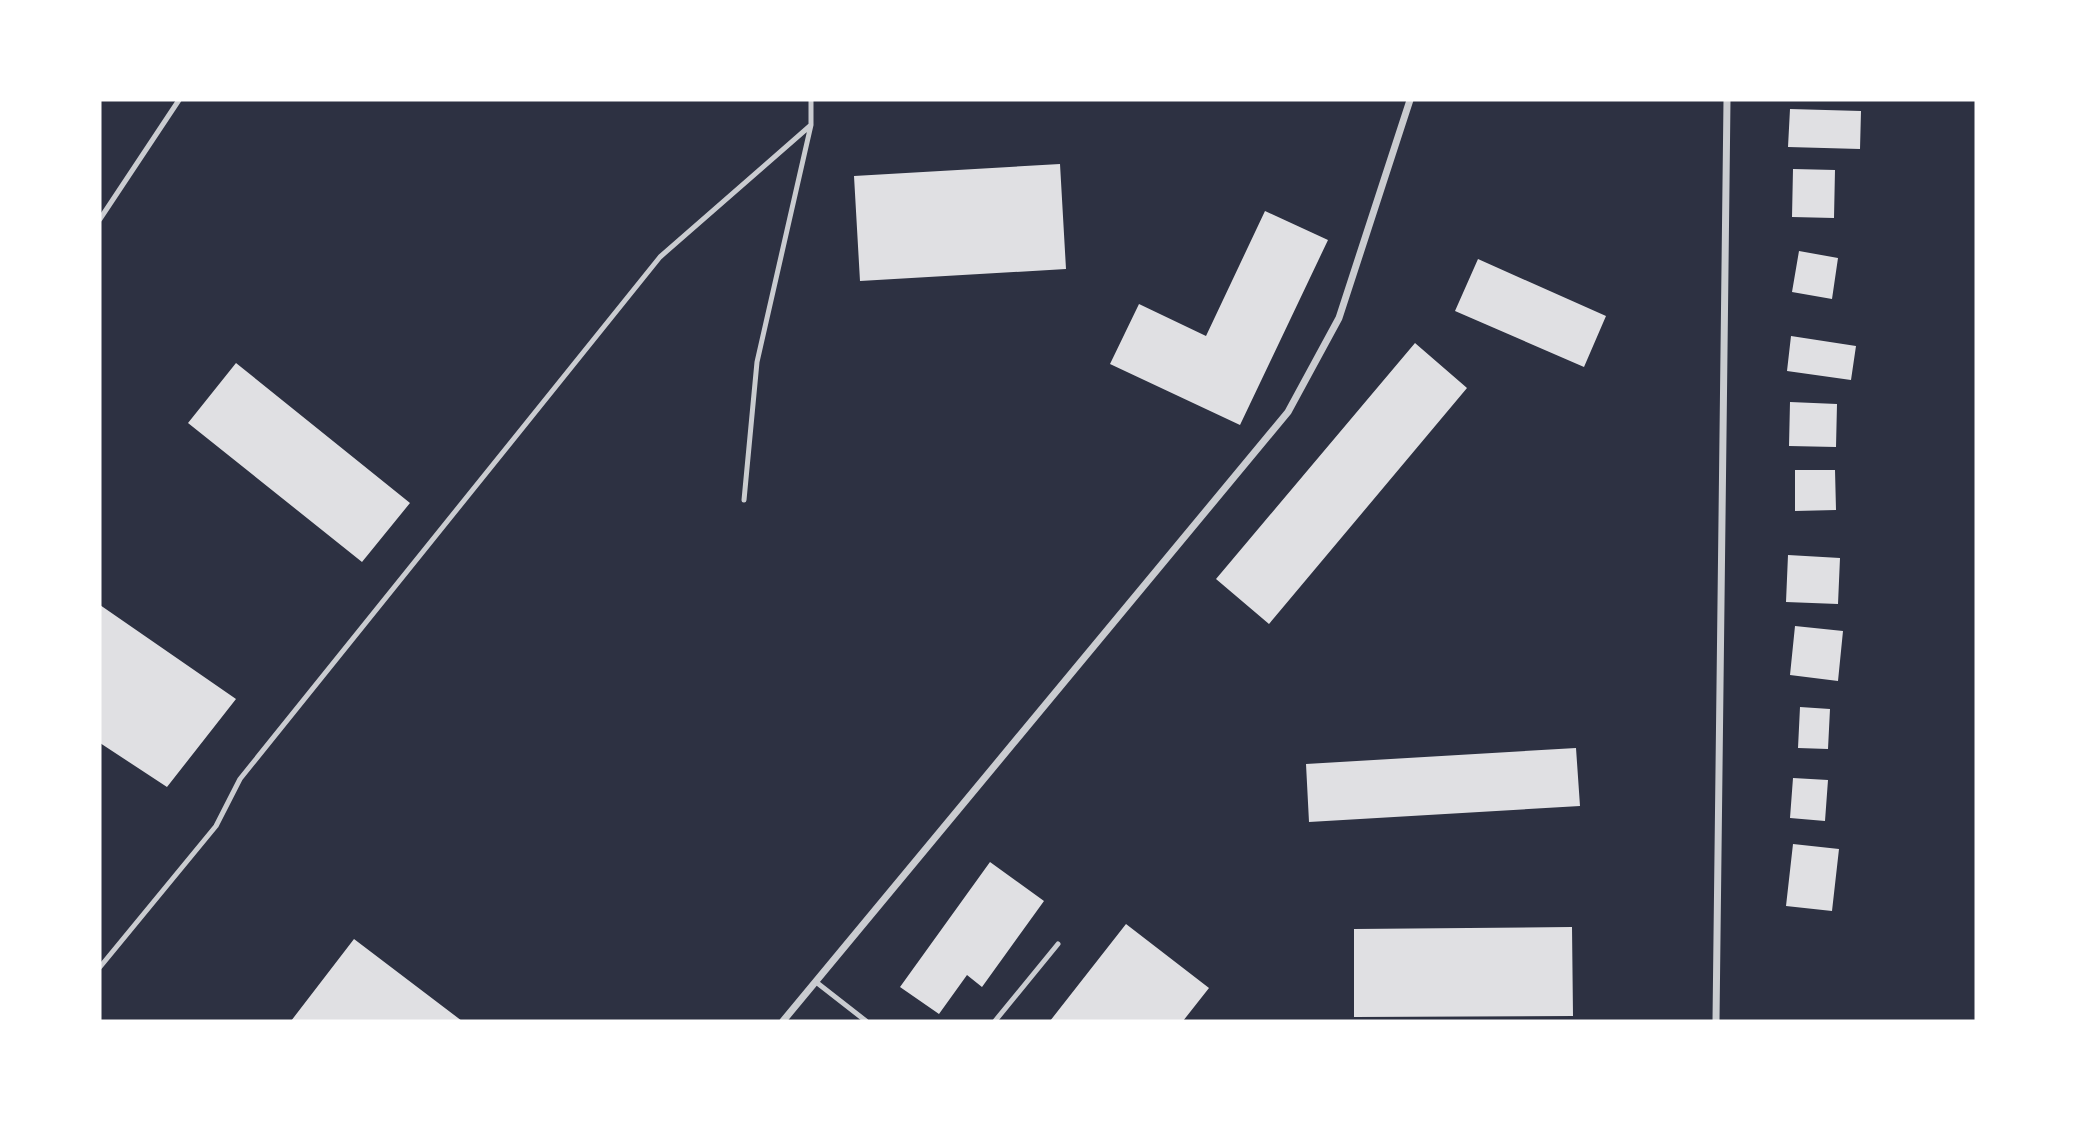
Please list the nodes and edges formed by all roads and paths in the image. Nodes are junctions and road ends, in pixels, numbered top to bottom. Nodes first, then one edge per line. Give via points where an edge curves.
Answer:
1 (179, 100) edge
2 (811, 100) edge
3 (1410, 100) edge
4 (1727, 100) edge
5 (811, 125) junction
6 (100, 219) edge
7 (744, 500) dead end
8 (1058, 944) dead end
9 (100, 967) edge
10 (816, 982) junction
11 (783, 1021) edge
12 (866, 1021) edge
13 (995, 1021) edge
14 (1716, 1021) edge

1 - 6 lane
2 - 5 lane
3 - 10 street via 1339,318 1288,412
4 - 14 street
5 - 7 lane via 757,362
5 - 9 lane via 660,257 240,779 216,826
8 - 13 lane
10 - 11 street
10 - 12 lane

